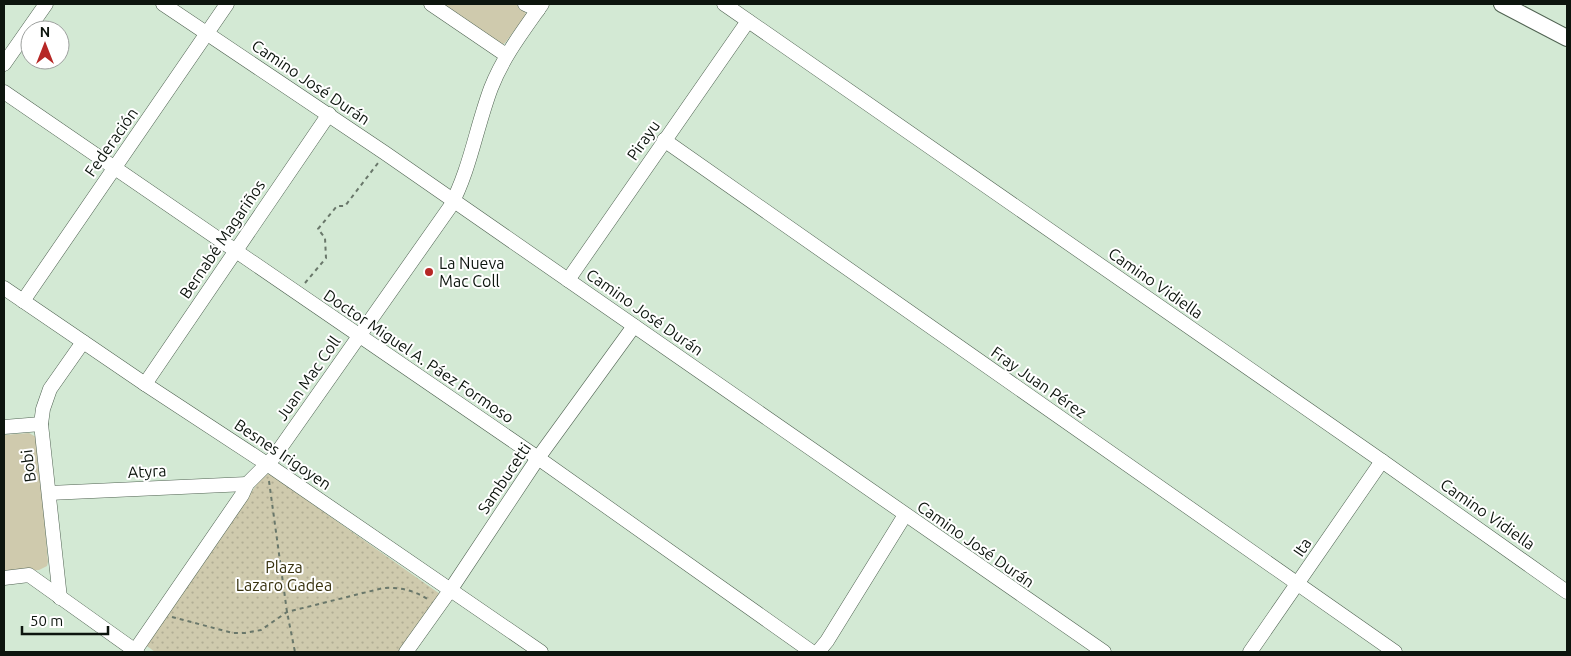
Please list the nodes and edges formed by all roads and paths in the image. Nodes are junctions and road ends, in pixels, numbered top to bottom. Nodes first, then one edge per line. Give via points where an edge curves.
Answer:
1 (46, 4) edge
2 (163, 4) edge
3 (227, 4) edge
4 (431, 4) edge
5 (524, 4) edge
6 (724, 4) edge
7 (1502, 4) edge
8 (540, 7) edge
9 (748, 20) junction
10 (207, 33) junction
11 (1567, 38) edge
12 (506, 55) junction
13 (4, 64) edge
14 (4, 92) edge
15 (329, 114) junction
16 (664, 140) junction
17 (385, 153) junction
18 (114, 168) junction
19 (453, 201) junction
20 (235, 251) junction
21 (568, 280) junction
22 (4, 288) edge
23 (297, 293) junction
24 (23, 301) junction
25 (634, 326) junction
26 (359, 336) junction
27 (83, 342) junction
28 (144, 384) junction
29 (41, 424) junction
30 (4, 427) edge
31 (538, 458) junction
32 (1382, 460) junction
33 (267, 464) junction
34 (247, 484) junction
35 (49, 494) junction
36 (905, 515) junction
37 (4, 578) edge
38 (1297, 584) junction
39 (451, 589) junction
40 (1567, 592) edge
41 (60, 598) junction
42 (438, 607) junction
43 (287, 612) junction
44 (160, 614) junction
45 (135, 652) edge
46 (295, 652) edge
47 (406, 652) edge
48 (541, 652) edge
49 (812, 652) edge
50 (818, 652) edge
51 (1104, 652) edge
52 (1250, 652) edge
53 (1395, 652) edge

1 - 13 street
2 - 10 street, Camino José Durán
3 - 10 street, Federación
4 - 12 street
5 - 8 street
6 - 9 street, Camino Vidiella
7 - 11 street
8 - 12 street, Juan Mac Coll
9 - 16 street, Pirayu
9 - 32 street, Camino Vidiella
10 - 15 street, Camino José Durán
10 - 18 street, Federación
12 - 19 street, Juan Mac Coll
14 - 18 street, Doctor Miguel A. Páez Formoso
15 - 17 street, Camino José Durán
15 - 20 street, Bernabé Magariños
16 - 21 street, Pirayu
16 - 38 street, Fray Juan Pérez
17 - 19 street, Camino José Durán
17 - 23 path via 345,206 337,206 318,229 325,238 326,258
18 - 20 street, Doctor Miguel A. Páez Formoso
18 - 24 street, Federación
19 - 21 street, Camino José Durán
19 - 26 street, Juan Mac Coll
20 - 23 street, Doctor Miguel A. Páez Formoso
20 - 28 street, Bernabé Magariños
21 - 25 street, Camino José Durán
22 - 24 street, Besnes Irigoyen
23 - 26 street, Doctor Miguel A. Páez Formoso
24 - 27 street, Besnes Irigoyen
25 - 31 street, Sambucetti
25 - 36 street, Camino José Durán
26 - 31 street, Doctor Miguel A. Páez Formoso
26 - 33 street, Juan Mac Coll
27 - 28 street, Besnes Irigoyen
27 - 29 street, Bobi via 50,389
28 - 33 street, Besnes Irigoyen
29 - 30 street
29 - 35 street, Bobi
31 - 39 street, Sambucetti
31 - 49 street, Doctor Miguel A. Páez Formoso
32 - 38 street, Ita
32 - 40 street, Camino Vidiella
33 - 34 street, Juan Mac Coll
33 - 39 street, Besnes Irigoyen
33 - 43 path
34 - 35 street, Atyra
34 - 44 street, Juan Mac Coll
35 - 41 street, Bobi
36 - 50 street
36 - 51 street, Camino José Durán
37 - 41 street via 30,575
38 - 52 street, Ita
38 - 53 street, Fray Juan Pérez
39 - 42 street, Sambucetti
39 - 48 street, Besnes Irigoyen
41 - 45 street
42 - 43 path via 423,596 398,587
42 - 47 street, Sambucetti
43 - 44 path via 261,630 245,633 233,633
43 - 46 path
44 - 45 street, Juan Mac Coll

